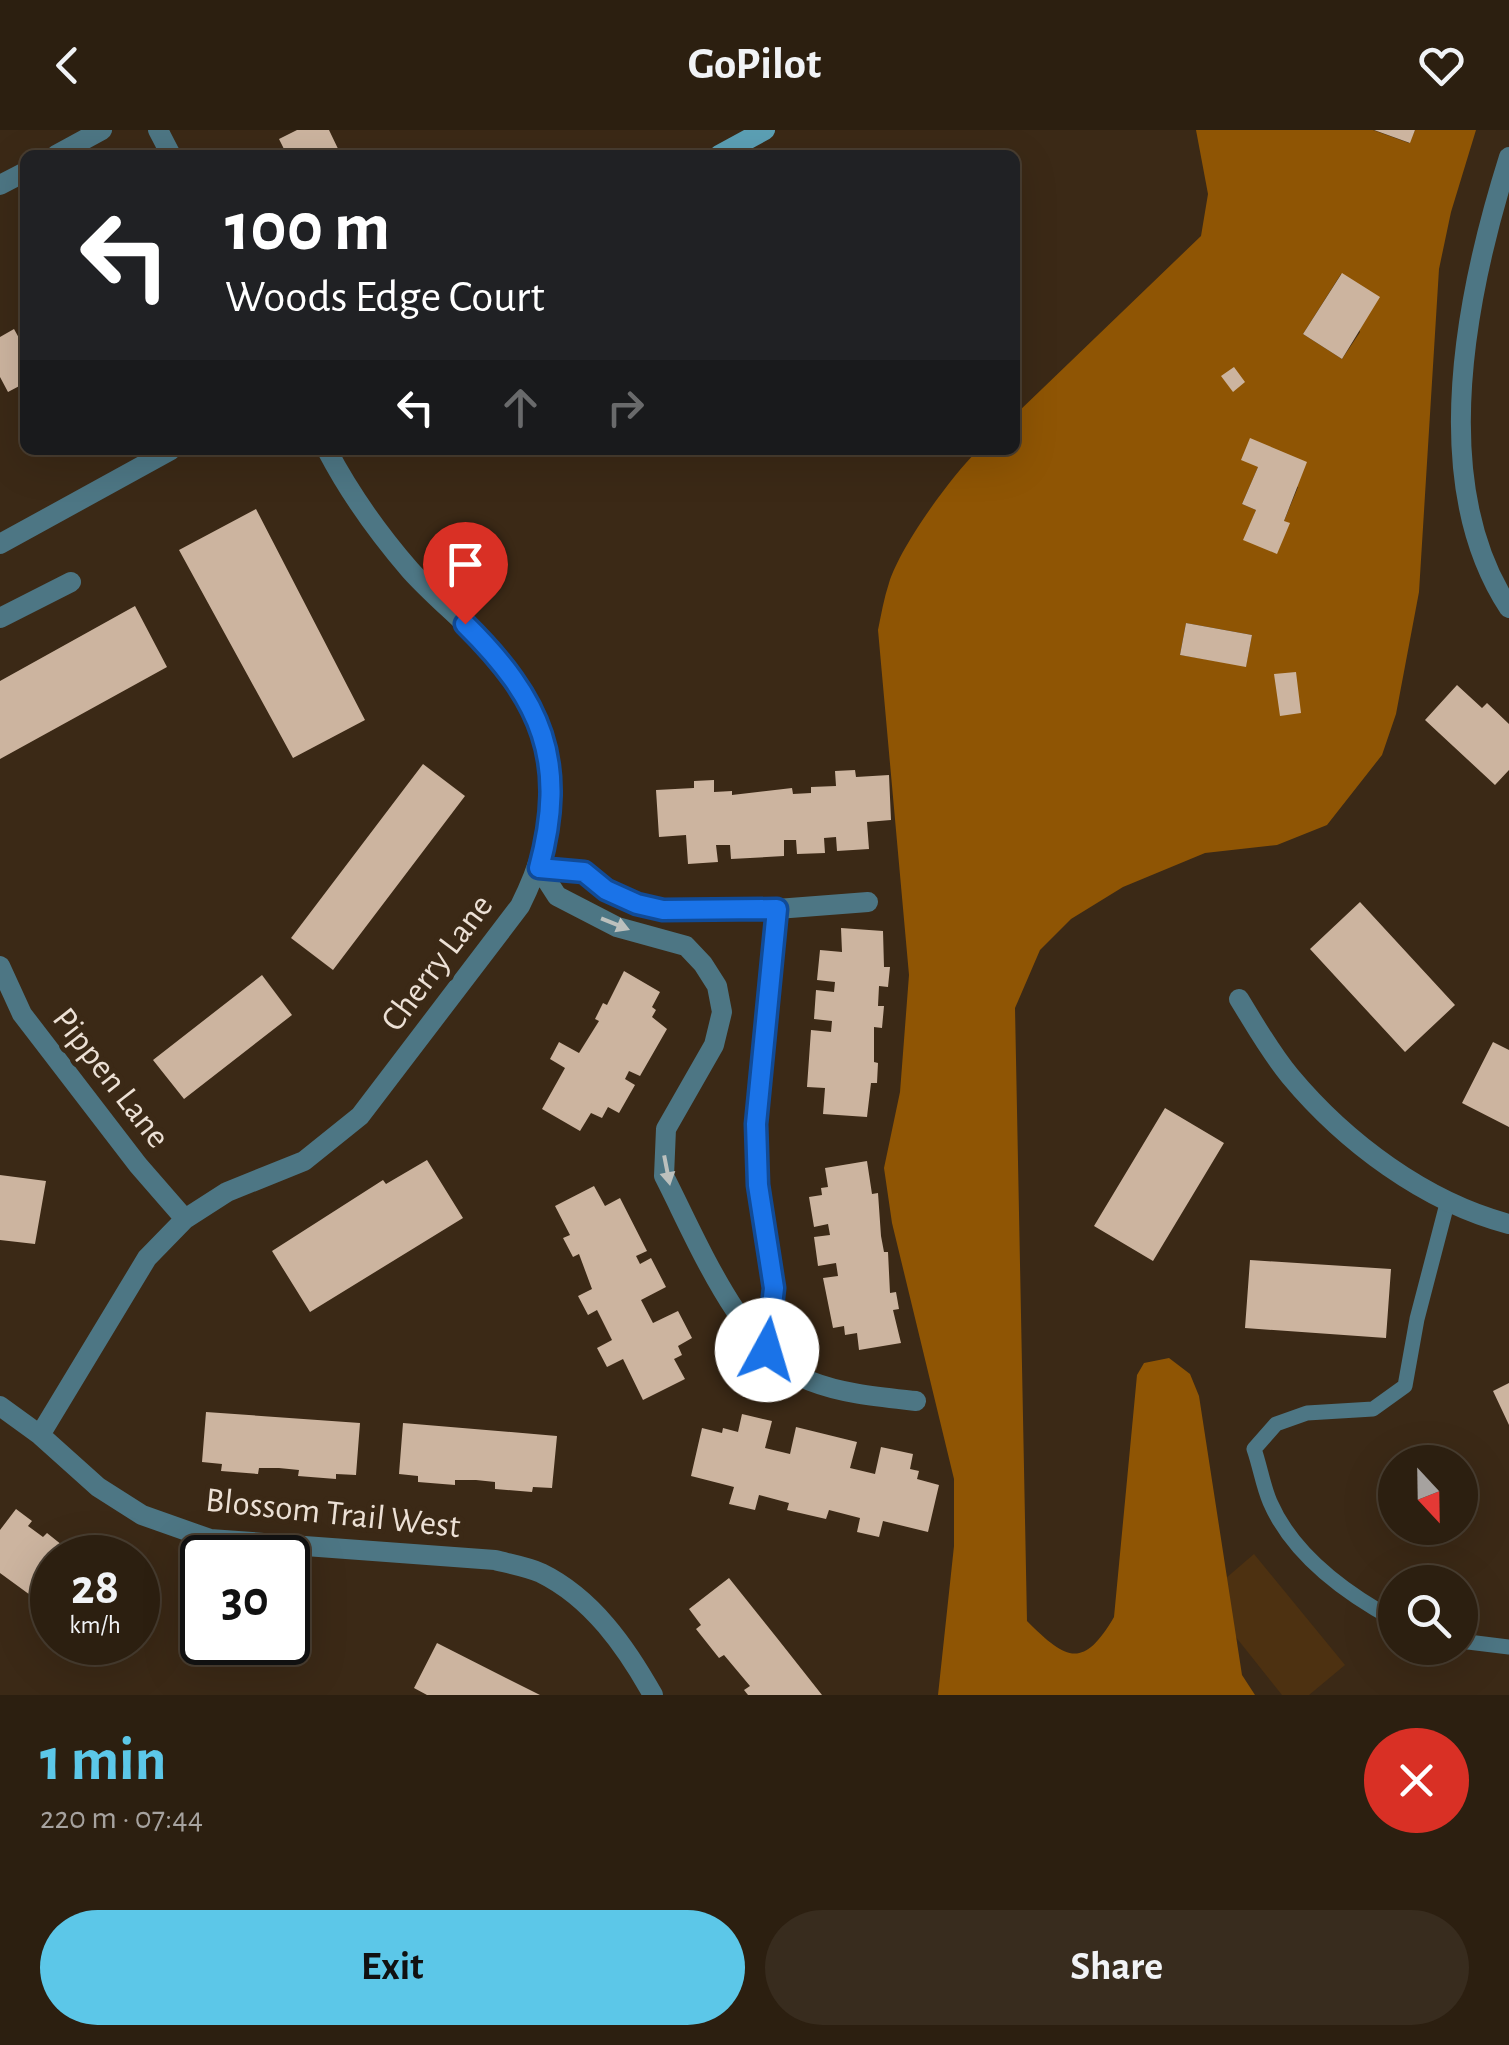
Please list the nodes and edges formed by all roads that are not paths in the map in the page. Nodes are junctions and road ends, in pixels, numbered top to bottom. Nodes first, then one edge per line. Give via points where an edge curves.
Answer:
1 (102, 130) edge
2 (765, 130) edge
3 (65, 150) edge
4 (728, 150) edge
5 (1509, 157) edge
6 (163, 455) edge
7 (330, 455) edge
8 (0, 544) edge
9 (72, 582) dead end
10 (1509, 608) edge
11 (0, 618) edge
12 (539, 868) junction
13 (868, 902) dead end
14 (777, 909) junction
15 (0, 966) edge
16 (1239, 999) dead end
17 (1448, 1200) junction
18 (185, 1219) junction
19 (1509, 1224) edge
20 (767, 1350) junction
21 (916, 1401) dead end
22 (0, 1406) edge
23 (40, 1435) junction
24 (1378, 1611) edge
25 (1478, 1644) edge
26 (1509, 1648) edge
27 (653, 1695) edge

1 - 3 street
2 - 4 street
5 - 10 street via 1480,259 1463,398 1471,518
6 - 8 street
7 - 12 street, Cherry Lane via 410,570 519,683 547,744 549,832
9 - 11 street
12 - 14 street via 584,872 606,890 663,910
12 - 18 street, Cherry Lane via 520,906 360,1116 304,1161 227,1192
12 -> 20 street via 557,896 618,928 686,946 717,986 722,1012 714,1044 666,1129 664,1176 730,1306
13 - 14 street
14 - 20 street via 756,1124 774,1288
15 - 18 street, Pippen Lane via 22,1014
16 - 17 street via 1291,1077 1332,1120 1386,1164
17 - 19 street
17 - 24 lane via 1405,1386 1372,1409 1307,1413 1276,1424 1254,1449 1271,1504 1304,1552
18 - 23 street, Cherry Lane via 148,1258
20 - 21 street via 806,1380
22 - 23 street, Blossom Trail West
23 - 27 street, Blossom Trail West via 98,1487 142,1515 210,1539 495,1560 541,1573 590,1607
25 - 26 lane

